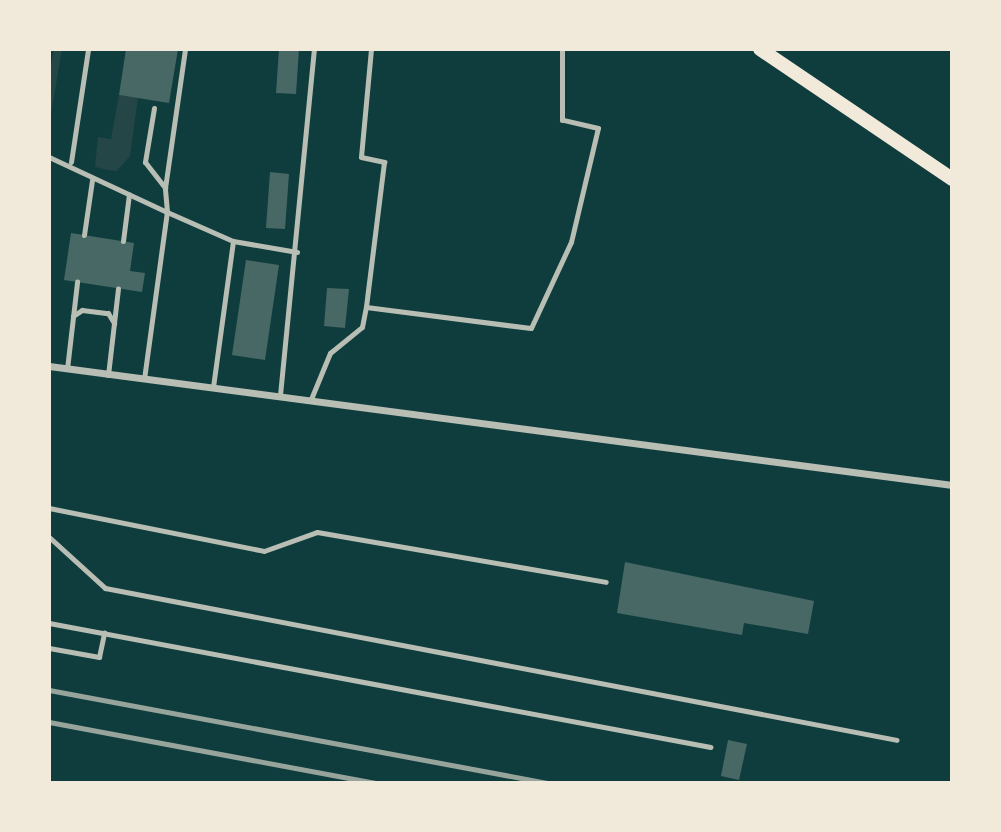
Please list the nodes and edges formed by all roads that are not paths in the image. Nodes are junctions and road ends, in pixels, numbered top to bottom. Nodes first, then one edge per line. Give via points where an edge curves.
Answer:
1 (88, 49) edge
2 (185, 49) edge
3 (314, 49) edge
4 (371, 49) edge
5 (562, 49) edge
6 (760, 49) edge
7 (154, 108) dead end
8 (49, 157) edge
9 (71, 162) junction
10 (952, 179) edge
11 (92, 180) junction
12 (165, 188) junction
13 (129, 194) junction
14 (167, 212) junction
15 (84, 235) dead end
16 (233, 241) junction
17 (123, 242) dead end
18 (296, 252) junction
19 (77, 282) dead end
20 (118, 289) dead end
21 (366, 307) junction
22 (73, 316) junction
23 (114, 323) junction
24 (49, 366) edge
25 (67, 369) junction
26 (108, 375) junction
27 (144, 379) junction
28 (213, 387) junction
29 (280, 395) junction
30 (311, 399) junction
31 (952, 485) edge
32 (49, 508) edge
33 (49, 537) edge
34 (606, 582) dead end
35 (49, 623) edge
36 (104, 633) junction
37 (49, 648) edge
38 (897, 740) dead end
39 (710, 747) dead end

1 - 9 lane
2 - 12 lane
3 - 18 lane
4 - 21 lane via 361,157 384,162
5 - 21 lane via 562,120 598,128 571,242 531,328
6 - 10 main road
7 - 12 lane via 145,162
8 - 9 lane
9 - 11 lane
11 - 13 lane
11 - 15 lane
12 - 14 lane
13 - 14 lane
13 - 17 lane
14 - 16 lane
14 - 27 lane
16 - 18 lane
16 - 28 lane
18 - 29 lane
19 - 22 lane
20 - 23 lane
21 - 30 lane via 362,327 330,353
22 - 23 lane via 82,310 108,313
22 - 25 lane
23 - 26 lane
24 - 25 street
25 - 26 street
26 - 27 street
27 - 28 street
28 - 29 street
29 - 30 street
30 - 31 street
32 - 34 lane via 264,551 317,532
33 - 38 lane via 105,588
35 - 36 lane
36 - 37 lane via 99,657
36 - 39 lane

